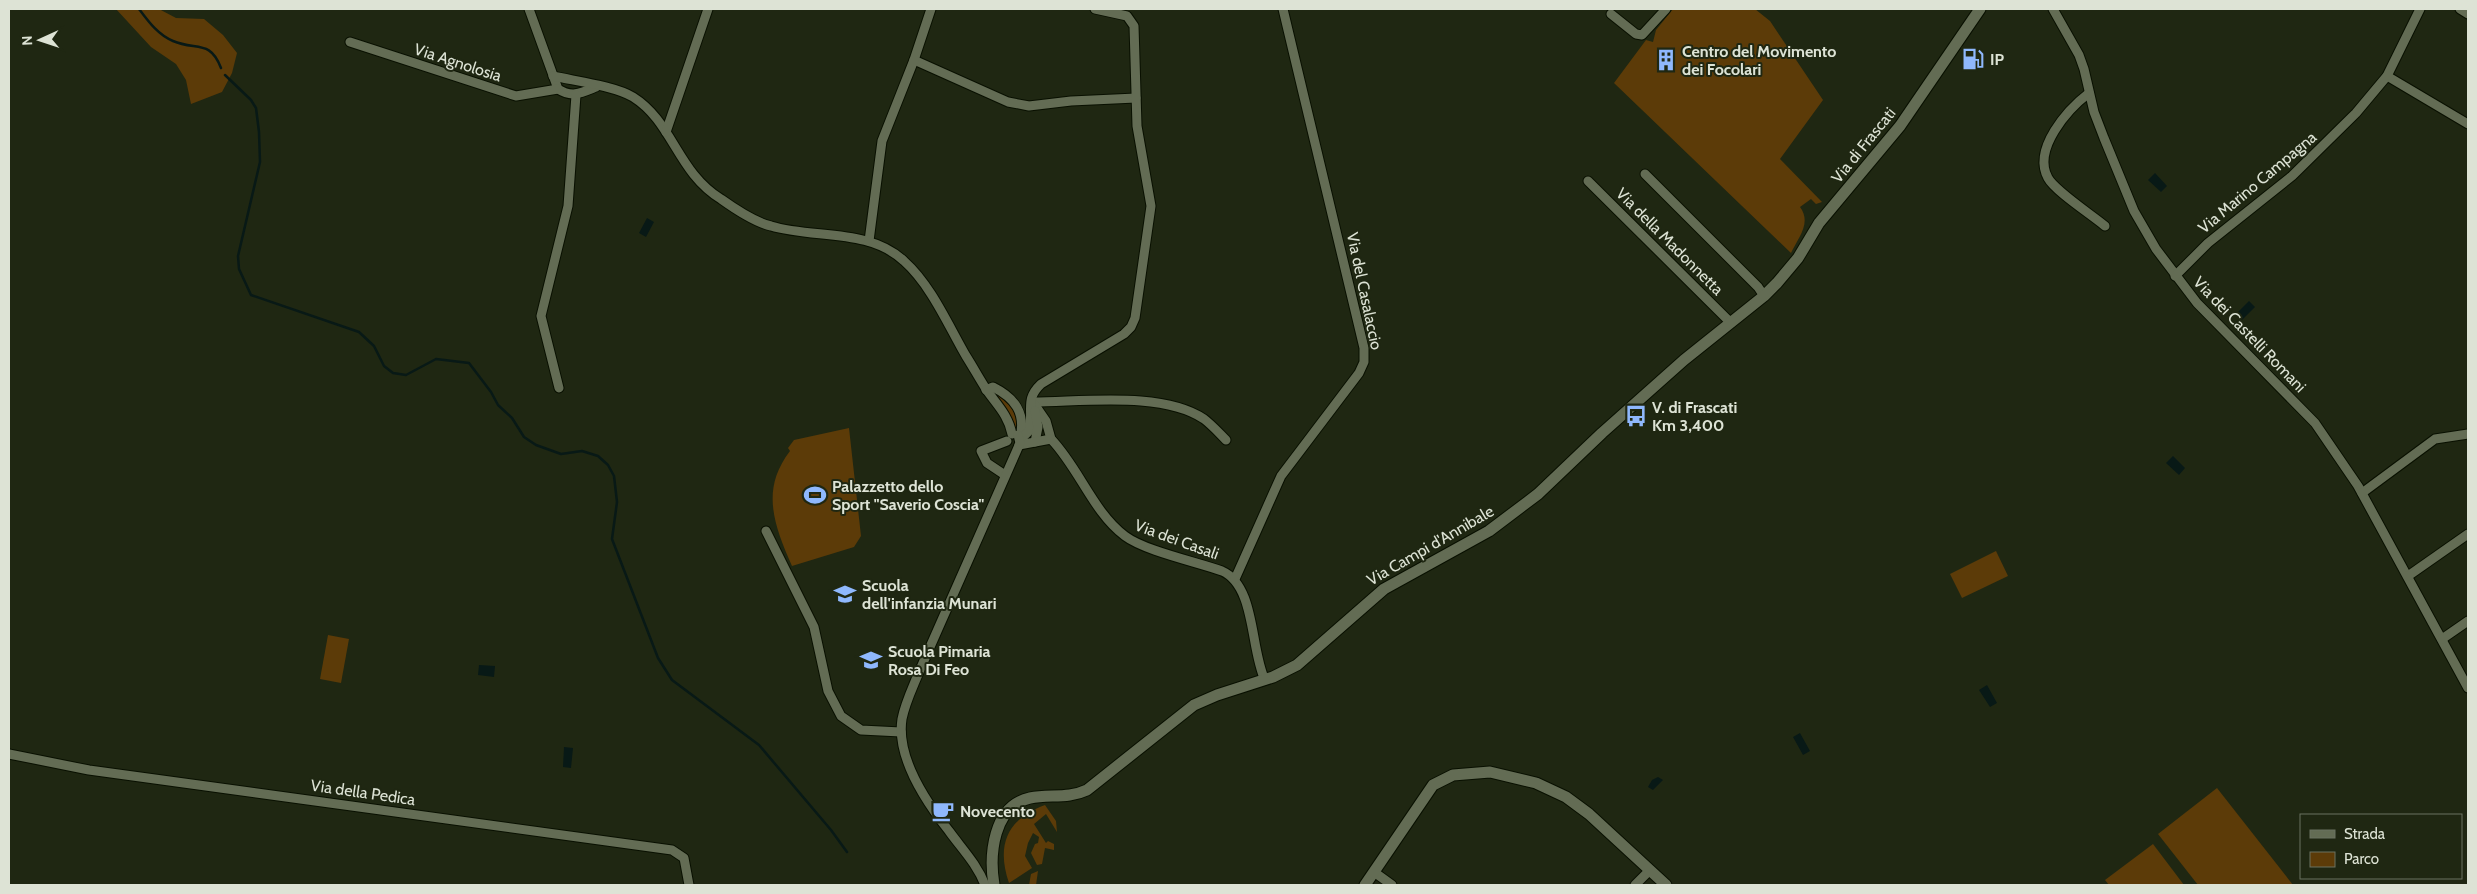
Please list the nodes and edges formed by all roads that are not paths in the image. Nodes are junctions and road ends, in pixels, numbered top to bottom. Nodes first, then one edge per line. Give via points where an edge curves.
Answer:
1 (529, 9) edge
2 (708, 9) edge
3 (931, 9) edge
4 (1095, 9) edge
5 (1283, 9) edge
6 (1666, 9) edge
7 (1980, 9) edge
8 (2052, 9) edge
9 (2420, 9) edge
10 (2460, 9) edge
11 (1611, 14) dead end
12 (2468, 14) edge
13 (350, 42) dead end
14 (914, 60) junction
15 (553, 76) junction
16 (2387, 76) junction
17 (597, 87) junction
18 (558, 89) junction
19 (2089, 93) junction
20 (576, 95) junction
21 (1136, 98) junction
22 (2468, 124) edge
23 (666, 132) junction
24 (1645, 174) dead end
25 (1588, 182) dead end
26 (2105, 226) dead end
27 (869, 241) junction
28 (2175, 276) junction
29 (1764, 296) junction
30 (1731, 323) junction
31 (559, 388) dead end
32 (990, 388) junction
33 (1032, 398) junction
34 (2468, 434) edge
35 (1009, 437) junction
36 (1051, 439) junction
37 (1226, 440) dead end
38 (1019, 442) junction
39 (1035, 442) junction
40 (1005, 475) junction
41 (2362, 493) junction
42 (766, 531) dead end
43 (2468, 534) edge
44 (2408, 576) junction
45 (1235, 579) junction
46 (2468, 622) edge
47 (2442, 639) junction
48 (1265, 680) junction
49 (2468, 688) edge
50 (901, 732) junction
51 (9, 754) edge
52 (1650, 870) junction
53 (1374, 872) junction
54 (689, 885) edge
55 (985, 885) edge
56 (994, 885) edge
57 (1365, 885) edge
58 (1392, 885) edge
59 (1635, 885) edge
60 (1666, 885) edge

1 - 15 street
2 - 23 street
3 - 14 street
4 - 21 street via 1124,15 1133,24
5 - 45 street, Via del Casalaccio via 1365,358 1359,373 1281,476
6 - 11 street via 1642,35 1636,34
7 - 29 main road, Via di Frascati via 1900,126
8 - 19 street, Via dei Castelli Romani via 2079,54
9 - 16 street, Via Marino Campagna
10 - 12 street
13 - 18 street, Via Agnolosia via 516,96
14 - 21 street via 1022,106
14 - 27 street via 881,145
15 - 17 street
15 - 18 street
16 - 22 street
16 - 28 street, Via Marino Campagna via 2321,149 2275,191 2208,243
17 - 20 street
17 - 23 street via 620,91 635,98
18 - 20 street via 567,95
19 - 26 street via 2068,111 2053,132 2045,168 2051,182
19 - 28 street, Via dei Castelli Romani via 2098,125 2134,211
20 - 31 street via 568,206 541,316
21 - 33 street via 1138,134 1151,211 1132,325 1124,334 1041,384
23 - 27 street via 702,186 764,224
24 - 29 street via 1758,286
25 - 30 street, Via della Madonnetta
27 - 32 street via 891,251 914,271 971,364
28 - 41 street, Via dei Castelli Romani via 2217,325 2315,423
29 - 30 main road, Via di Frascati
30 - 48 main road, Via Campi d'Annibale via 1684,360 1518,512 1389,585 1308,658
32 - 35 street via 1006,415
32 - 38 street via 1016,403 1022,427
33 - 36 street, Via dei Casali via 1046,421
33 - 37 street via 1156,401 1198,416
33 - 38 street via 1031,424
33 - 39 street via 1038,427
34 - 41 street via 2435,438
35 - 38 street via 1018,435
35 - 40 street via 981,451 987,463
36 - 39 street
36 - 45 street, Via dei Casali via 1124,536 1222,571
38 - 39 street
38 - 40 street
40 - 50 street via 905,707
41 - 44 street, Via dei Castelli Romani
42 - 50 street via 814,628 828,691 840,716 861,730
43 - 44 street
44 - 47 street, Via dei Castelli Romani
45 - 48 street via 1245,601
46 - 47 street
47 - 49 street, Via dei Castelli Romani
48 - 56 main road, Via Campi d'Annibale via 1194,705 1086,790 1066,796 1031,798 1015,804 1003,818 996,836 992,865
50 - 55 street via 908,761 923,793 974,863
51 - 54 street, Via della Pedica via 89,770 672,850 684,858
52 - 53 main road via 1566,797 1536,783 1490,772 1453,775 1433,785
52 - 59 street
52 - 60 main road
53 - 57 main road
53 - 58 street

